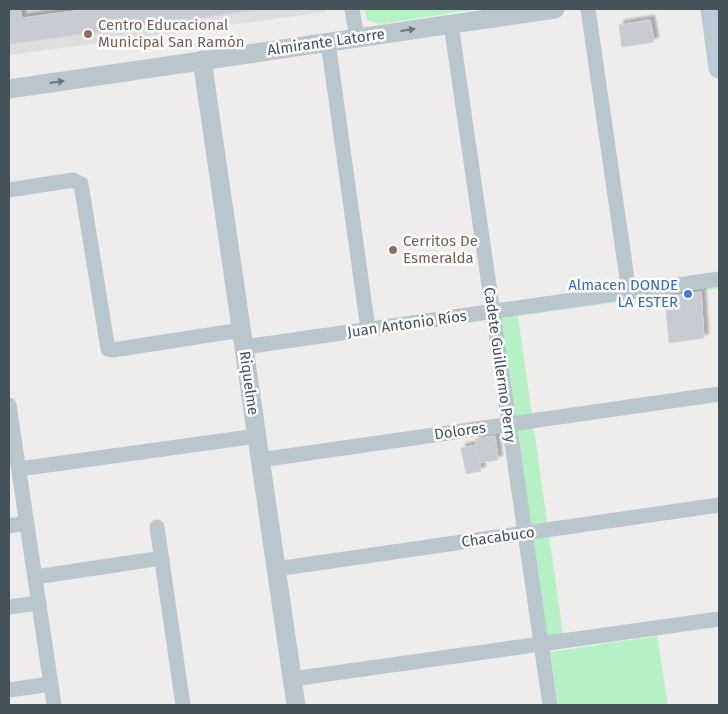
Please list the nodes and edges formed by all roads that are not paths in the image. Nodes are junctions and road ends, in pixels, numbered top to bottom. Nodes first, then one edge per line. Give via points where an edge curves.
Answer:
1 (352, 9) edge
2 (555, 9) edge
3 (588, 9) edge
4 (711, 9) edge
5 (451, 24) junction
6 (357, 38) junction
7 (328, 42) junction
8 (202, 60) junction
9 (719, 68) edge
10 (9, 89) edge
11 (9, 190) edge
12 (719, 279) edge
13 (629, 292) junction
14 (493, 312) junction
15 (368, 329) junction
16 (242, 339) junction
17 (719, 394) edge
18 (9, 405) edge
19 (509, 424) junction
20 (257, 436) junction
21 (11, 440) edge
22 (260, 460) junction
23 (18, 469) junction
24 (719, 505) edge
25 (27, 523) junction
26 (9, 526) edge
27 (157, 527) dead end
28 (525, 533) junction
29 (162, 558) junction
30 (276, 569) junction
31 (35, 577) junction
32 (39, 603) junction
33 (9, 608) edge
34 (719, 619) edge
35 (541, 644) junction
36 (292, 679) junction
37 (51, 684) junction
38 (9, 690) edge
39 (54, 705) edge
40 (182, 705) edge
41 (296, 705) edge
42 (550, 705) edge

1 - 6 street
2 - 5 street, Almirante Latorre
3 - 13 street
4 - 9 main road
6 -> 5 street, Almirante Latorre
5 - 14 street, Cadete Guillermo Perry
6 - 7 street, Almirante Latorre
7 - 8 street, Almirante Latorre
7 - 15 street
10 -> 8 street, Almirante Latorre
8 - 16 street, Riquelme
11 - 16 street, Juan Antonio Ríos via 73,180 83,186 108,349
12 - 13 street, Juan Antonio Ríos
13 - 14 street, Juan Antonio Ríos
14 - 15 street, Juan Antonio Ríos
14 - 19 street, Cadete Guillermo Perry
15 - 16 street, Juan Antonio Ríos
16 - 20 street, Riquelme
17 - 19 street, Dolores
18 - 21 street
19 - 22 street, Dolores
19 - 28 street, Cadete Guillermo Perry
20 - 22 street, Riquelme
20 - 23 street
21 - 23 street
22 - 30 street, Riquelme
23 - 25 street
24 - 28 street, Chacabuco
25 - 26 street
25 - 31 street
27 - 29 street
28 - 30 street, Chacabuco
28 - 35 street, Cadete Guillermo Perry
29 - 31 street
29 - 40 street
30 - 36 street, Riquelme
31 - 32 street
32 - 33 street
32 - 37 street
34 - 35 street
35 - 36 street
35 - 42 street, Cadete Guillermo Perry
36 - 41 street, Riquelme
37 - 38 street
37 - 39 street

